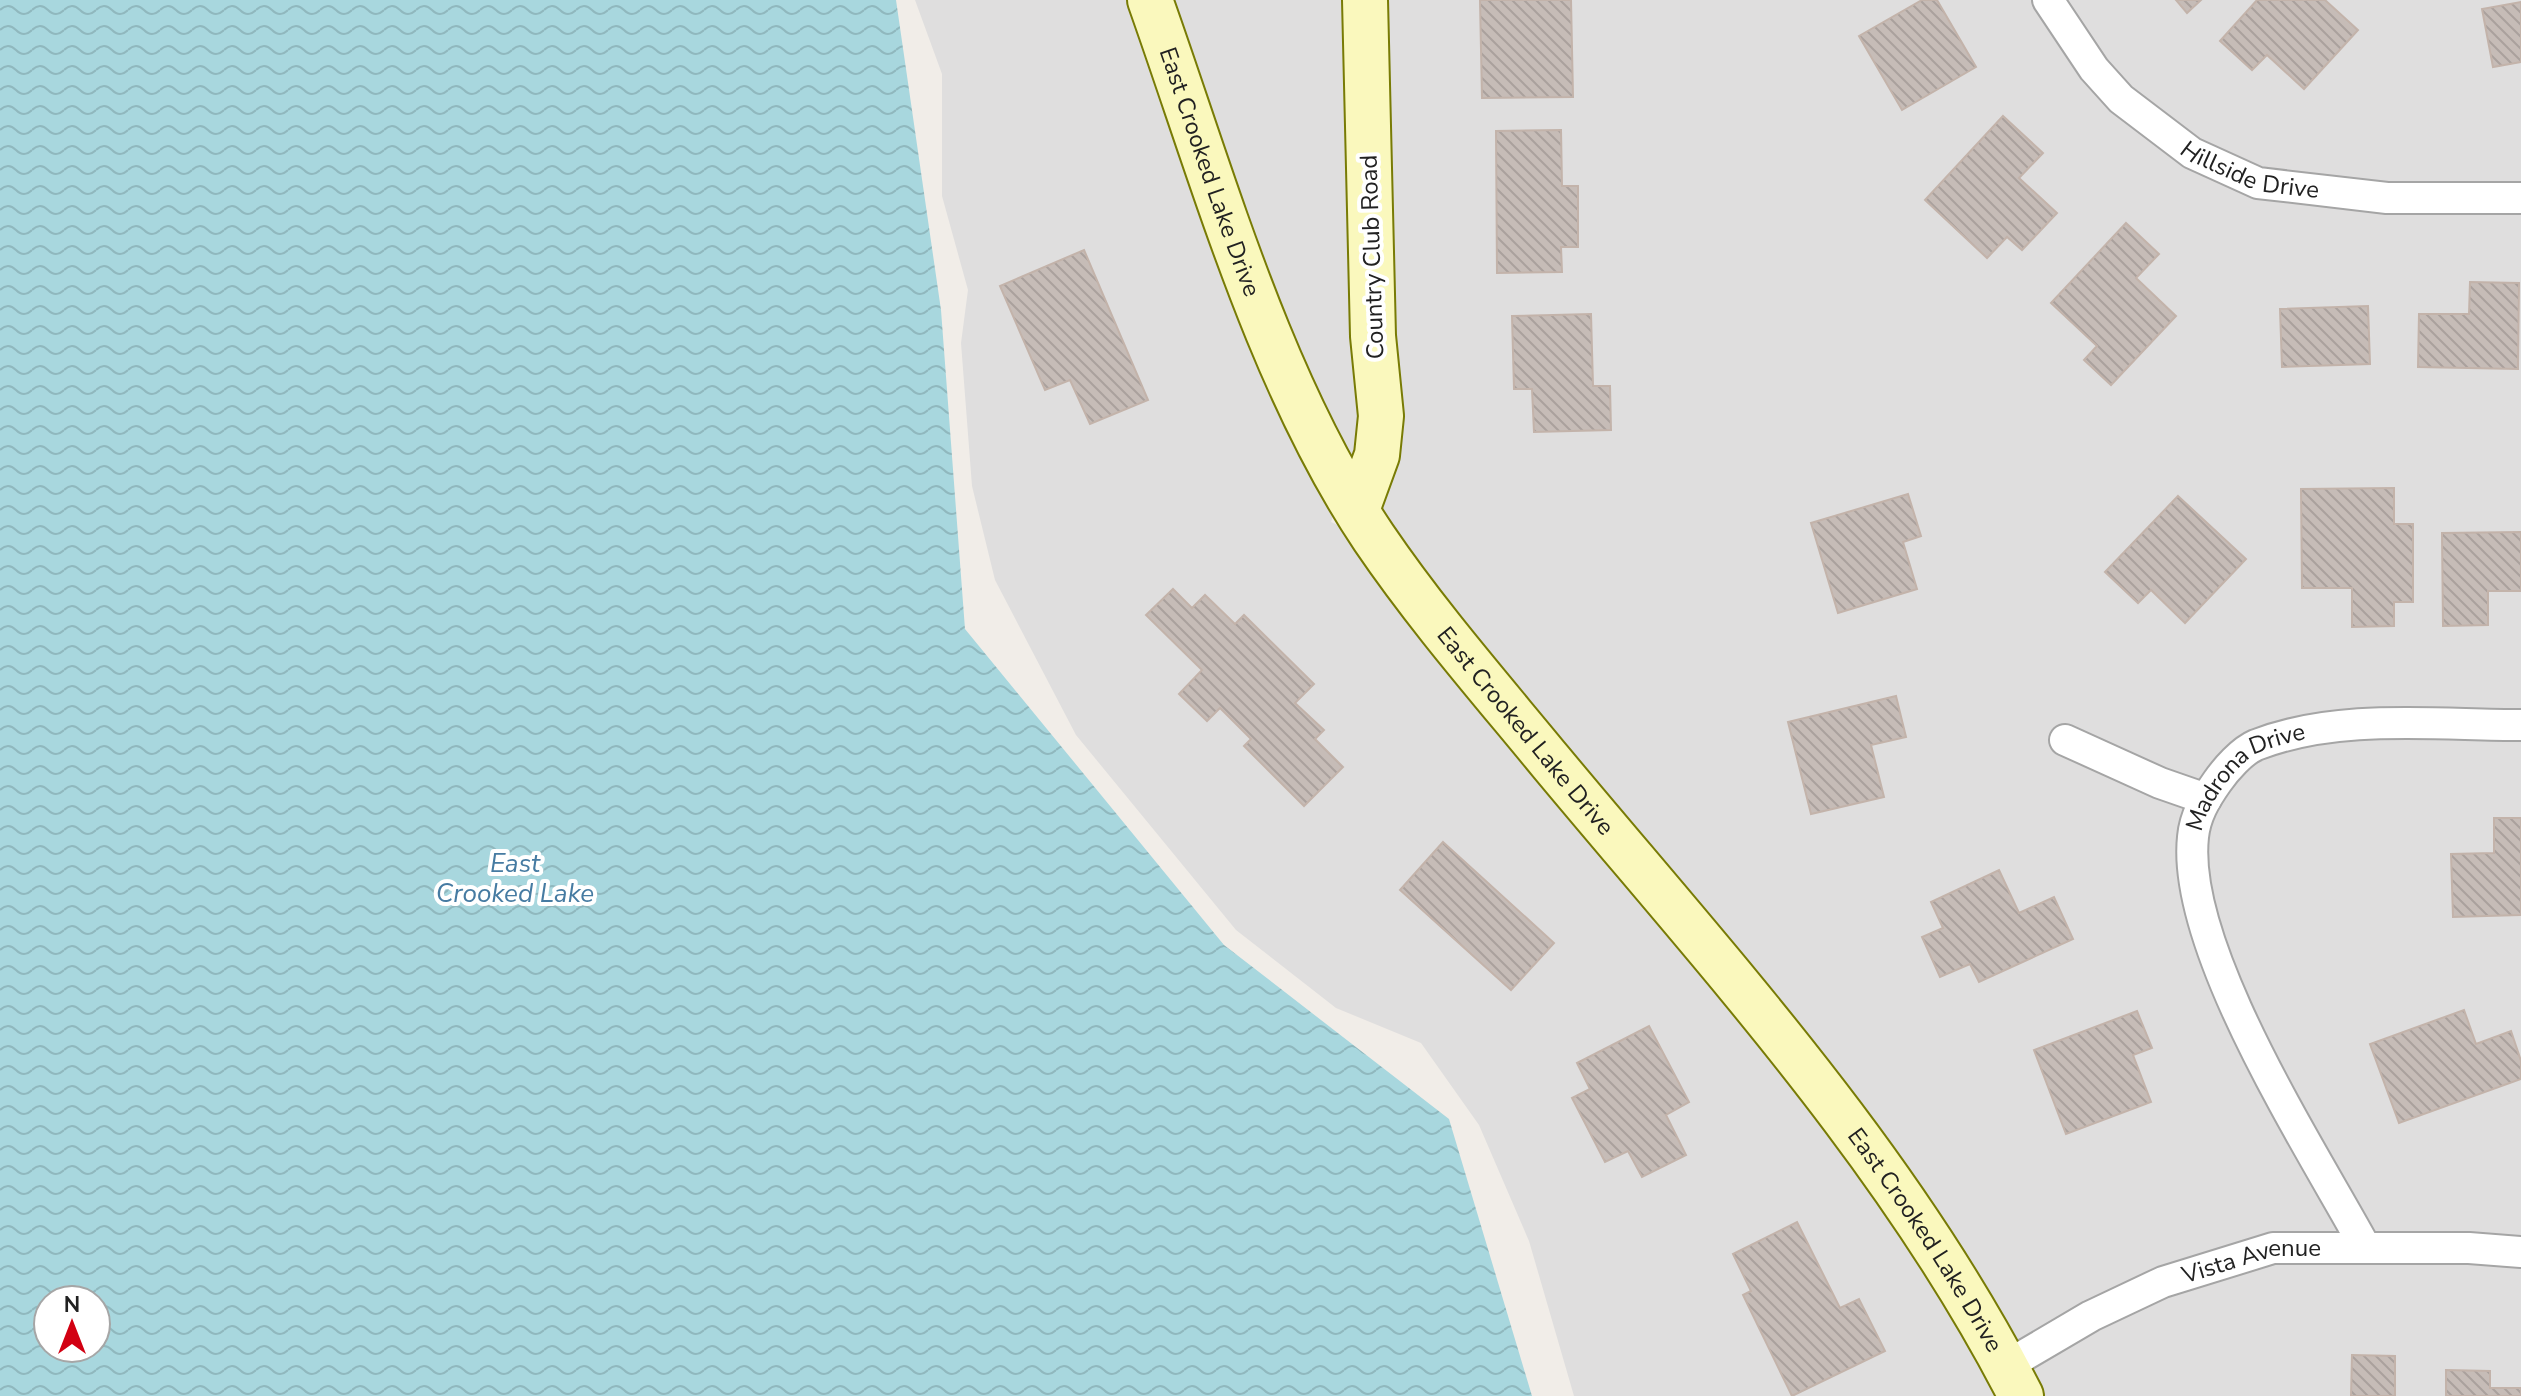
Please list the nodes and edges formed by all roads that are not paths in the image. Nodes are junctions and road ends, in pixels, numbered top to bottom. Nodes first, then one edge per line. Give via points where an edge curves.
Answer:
1 (1150, 0) edge
2 (1365, 0) edge
3 (2048, 0) edge
4 (2521, 198) edge
5 (1357, 510) junction
6 (2521, 725) edge
7 (2065, 740) dead end
8 (2206, 799) junction
9 (2365, 1247) junction
10 (2521, 1252) edge
11 (2014, 1381) edge

1 - 5 street, East Crooked Lake Drive via 1264,321 1332,471
2 - 5 street, Country Club Road via 1373,336 1381,416 1377,455
3 - 4 street, Hillside Drive via 2121,99 2192,153 2258,183 2387,198
5 - 11 street, East Crooked Lake Drive via 1462,655 1825,1091 1915,1213
6 - 8 street, Madrona Drive via 2331,726 2299,732 2253,746 2225,771
7 - 8 street
8 - 9 street, Madrona Drive via 2193,836 2193,871 2217,962 2262,1059
9 - 10 street, Vista Avenue
9 - 11 street, Vista Avenue via 2273,1248 2178,1277 2091,1316

